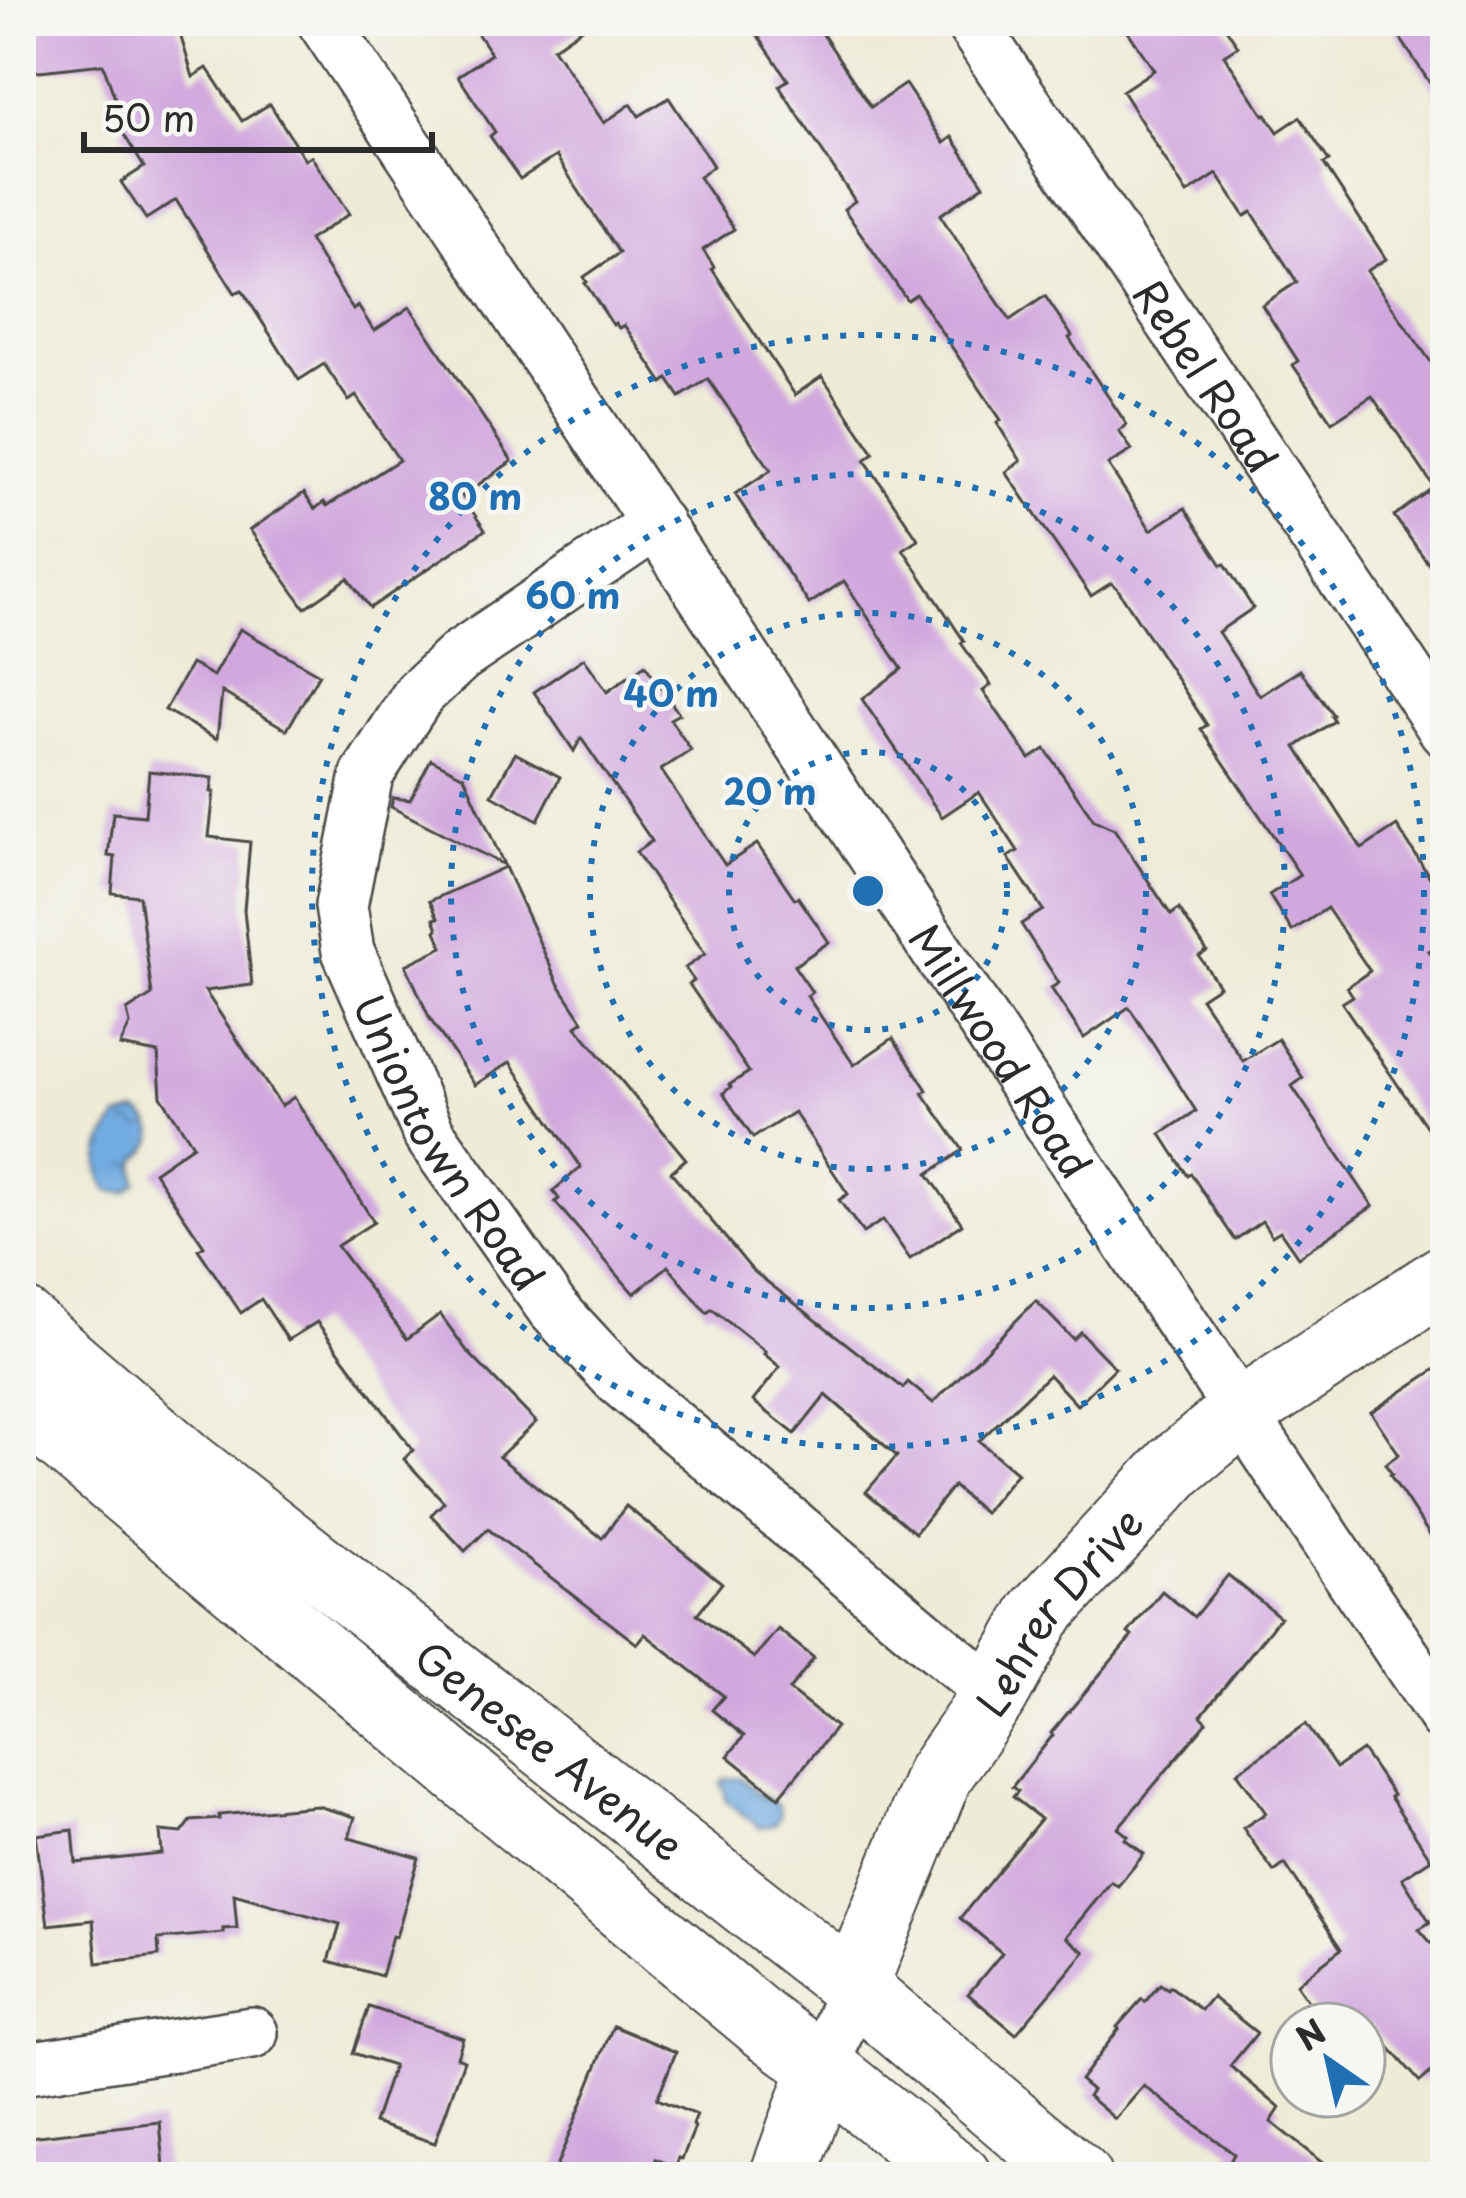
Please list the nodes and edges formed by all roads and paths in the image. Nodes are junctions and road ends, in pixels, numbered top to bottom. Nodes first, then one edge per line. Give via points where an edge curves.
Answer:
1 (323, 21) edge
2 (970, 21) edge
3 (657, 523) junction
4 (1445, 730) edge
5 (1445, 1278) edge
6 (21, 1321) edge
7 (21, 1404) edge
8 (1240, 1413) junction
9 (995, 1695) junction
10 (1445, 1717) edge
11 (854, 1987) junction
12 (252, 2032) dead end
13 (823, 2068) junction
14 (21, 2069) edge
15 (783, 2177) edge
16 (958, 2177) edge
17 (1078, 2177) edge

1 - 3 street, Millwood Road
2 - 4 street, Rebel Road
3 - 8 street, Millwood Road
3 - 9 street, Uniontown Road via 460,656 419,694 367,775 341,906 348,951 429,1134 553,1309 618,1379
5 - 8 main road, Lehrer Drive
6 - 11 main road, Genesee Avenue via 188,1465
7 - 13 main road, Genesee Avenue
8 - 9 main road, Lehrer Drive via 1174,1467 1040,1615
8 - 10 street, Millwood Road
9 - 11 main road, Lehrer Drive via 939,1775
11 - 13 street, Lehrer Drive
11 - 17 main road, Genesee Avenue
12 - 14 street
13 - 15 main road
13 - 16 main road, Genesee Avenue

